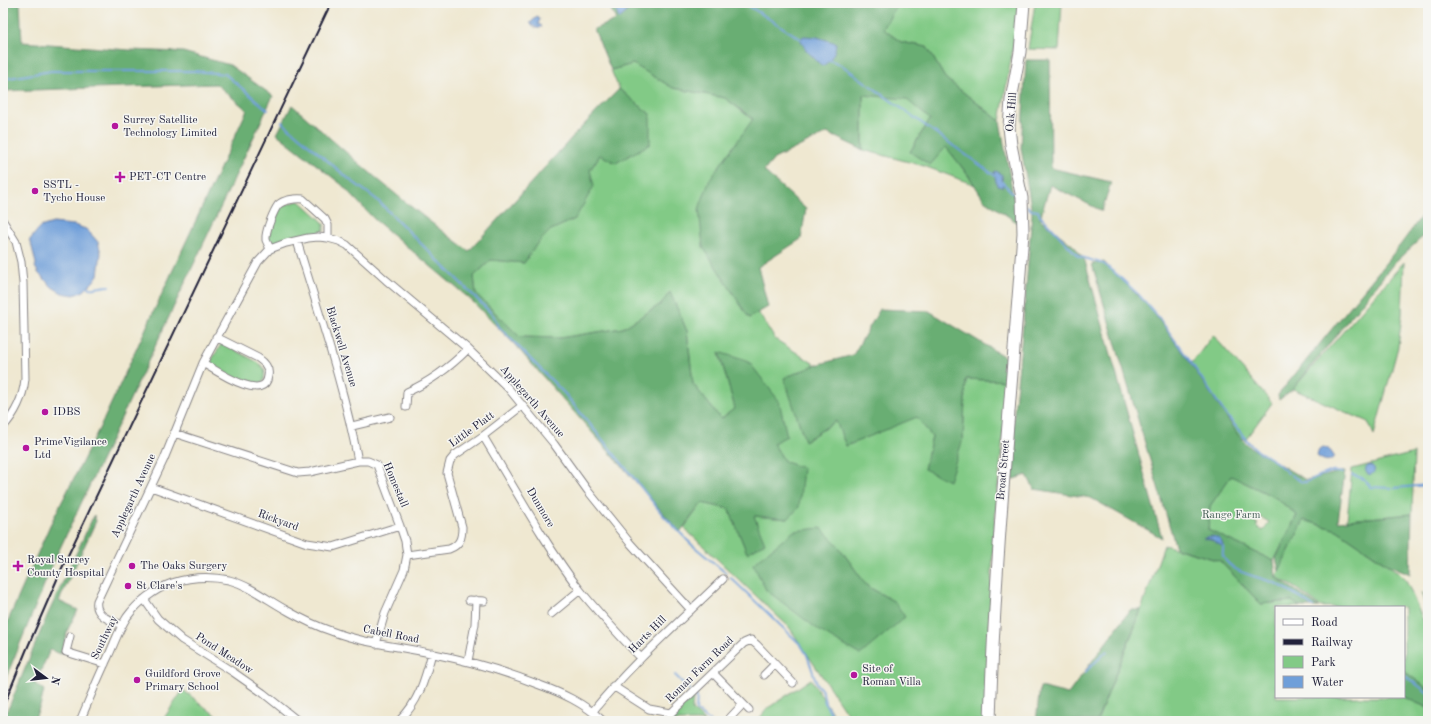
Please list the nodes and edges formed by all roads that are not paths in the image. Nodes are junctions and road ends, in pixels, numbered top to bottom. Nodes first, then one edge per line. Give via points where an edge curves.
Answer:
1 (1024, 3) edge
2 (1023, 220) joint
3 (3, 221) edge
4 (328, 238) junction
5 (297, 241) junction
6 (270, 249) junction
7 (216, 337) junction
8 (468, 349) junction
9 (203, 363) junction
10 (401, 386) dead end
11 (407, 392) junction
12 (523, 405) junction
13 (406, 407) dead end
14 (390, 417) dead end
15 (352, 426) junction
16 (3, 427) edge
17 (174, 433) junction
18 (483, 436) junction
19 (358, 461) junction
20 (151, 487) junction
21 (400, 526) junction
22 (407, 555) junction
23 (723, 579) dead end
24 (174, 582) joint
25 (580, 590) junction
26 (144, 600) junction
27 (484, 601) dead end
28 (691, 610) junction
29 (550, 615) dead end
30 (122, 625) junction
31 (70, 636) dead end
32 (376, 644) junction
33 (432, 653) junction
34 (641, 658) junction
35 (468, 661) junction
36 (105, 664) junction
37 (775, 664) junction
38 (713, 673) junction
39 (764, 674) dead end
40 (793, 683) dead end
41 (613, 686) junction
42 (743, 704) junction
43 (749, 710) dead end
44 (593, 711) junction
45 (407, 718) edge
46 (80, 721) edge
47 (298, 721) edge
48 (399, 721) edge
49 (603, 721) edge
50 (727, 721) edge
51 (990, 721) edge

1 - 2 street, Oak Hill via 1009,127
2 - 51 street, Broad Street via 1000,516
3 - 16 street via 19,252 23,283 25,379 16,410
4 - 5 street, Applegarth Avenue
4 - 6 street via 328,225 325,219 298,198 278,205 266,236
4 - 8 street, Applegarth Avenue via 347,245
5 - 6 street, Applegarth Avenue
5 - 15 street, Blackwell Avenue
6 - 7 street, Applegarth Avenue via 258,262
7 - 9 street, Applegarth Avenue
7 - 9 street via 264,362 268,368 267,380 258,387 246,386
8 - 11 street via 425,384
8 - 12 street, Applegarth Avenue
9 - 17 street, Applegarth Avenue
10 - 11 street
11 - 13 street
12 - 18 street, Little Platt
12 - 28 street, Applegarth Avenue via 630,543
14 - 15 street
15 - 19 street, Blackwell Avenue
17 - 19 street, Homestall via 298,473
17 - 20 street, Applegarth Avenue
18 - 22 street, Little Platt via 454,455 447,467 446,473 462,527 460,542 455,548
18 - 25 street, Dunmore via 550,547
19 - 21 street, Homestall via 368,461 377,465
20 - 21 street, Rickyard via 307,543 325,547 344,544
20 - 30 street, Applegarth Avenue via 96,604 100,614
21 - 22 street, Homestall
22 - 32 street, Homestall via 404,570 385,613
23 - 28 street, Harts Hill
24 - 26 street, Southway
24 - 32 street, Cabell Road via 209,578 238,583 314,624
25 - 29 street
25 - 34 street, Dunmore
26 - 30 street, Southway
26 - 47 street, Pond Meadow via 158,618 182,640 233,672
27 - 35 street via 473,600 475,624
28 - 34 street, Harts Hill
30 - 36 street, Southway
31 - 36 street via 66,652
32 - 33 street, Cabell Road
33 - 35 street, Cabell Road
33 - 45 street via 419,696
34 - 41 street, Harts Hill
35 - 44 street, Cabell Road via 549,688
36 - 46 street, Southway
37 - 38 street, Roman Farm Road via 751,640 744,643
37 - 39 street
37 - 40 street, Roman Farm Road
38 - 41 street, Roman Farm Road via 671,713 649,709
38 - 42 street
41 - 44 street, Harts Hill
42 - 43 street
42 - 50 street
44 - 49 street, Cabell Road
45 - 48 street

